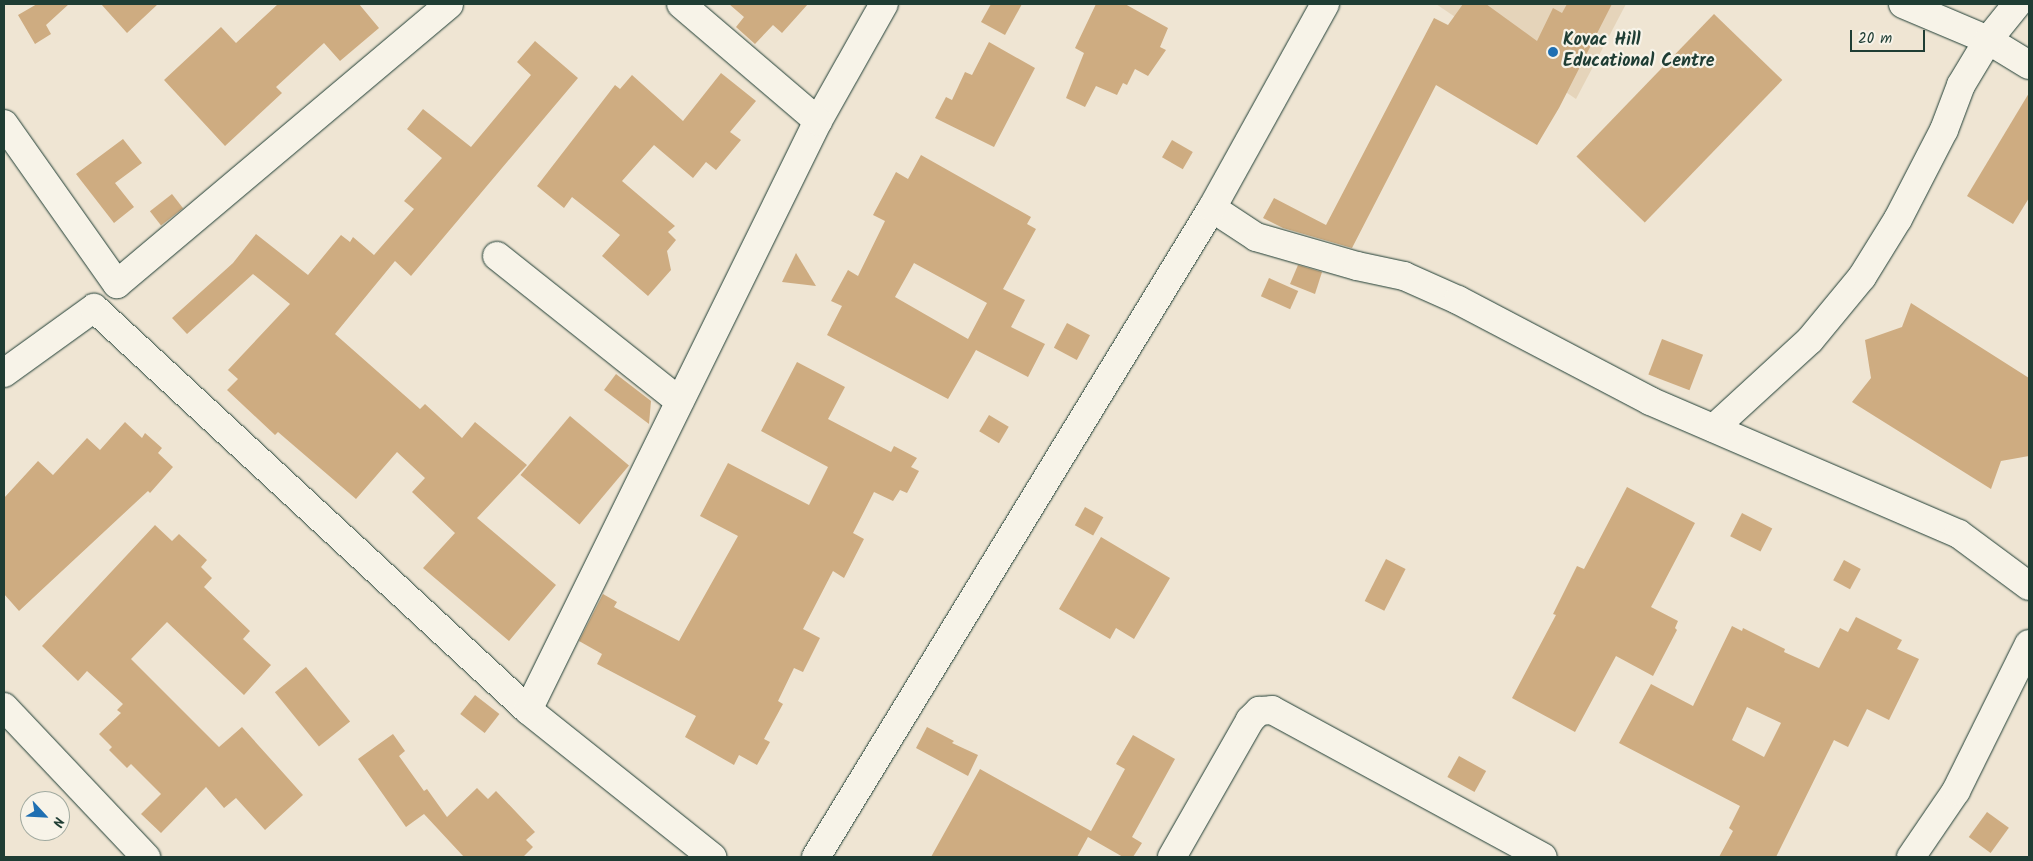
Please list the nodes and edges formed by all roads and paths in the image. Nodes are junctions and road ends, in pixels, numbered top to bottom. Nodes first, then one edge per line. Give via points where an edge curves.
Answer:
1 (449, 4) edge
2 (681, 4) edge
3 (884, 4) edge
4 (1325, 4) edge
5 (1903, 4) edge
6 (2017, 4) edge
7 (1988, 40) junction
8 (2029, 65) edge
9 (818, 121) junction
10 (4, 124) edge
11 (1212, 208) junction
12 (496, 256) dead end
13 (116, 284) junction
14 (94, 308) junction
15 (4, 373) edge
16 (679, 401) junction
17 (1714, 428) junction
18 (2029, 586) edge
19 (2029, 644) edge
20 (4, 707) edge
21 (528, 710) junction
22 (146, 857) edge
23 (712, 857) edge
24 (816, 857) edge
25 (1172, 857) edge
26 (1543, 857) edge
27 (1911, 857) edge

1 - 13 street
2 - 9 street
3 - 9 street
4 - 11 street
5 - 7 street
6 - 7 street
7 - 8 street
7 - 17 street via 1962,85 1944,130 1898,219 1862,277 1810,340
9 - 16 street
10 - 13 street
11 - 17 street via 1256,237 1404,276 1458,300 1650,401
11 - 24 street
12 - 16 street
13 - 14 street
14 - 15 street
14 - 21 street
16 - 21 street
17 - 18 street via 1959,534
19 - 27 street via 1956,790
20 - 22 street
21 - 23 street
25 - 26 street via 1250,720 1259,711 1272,710

